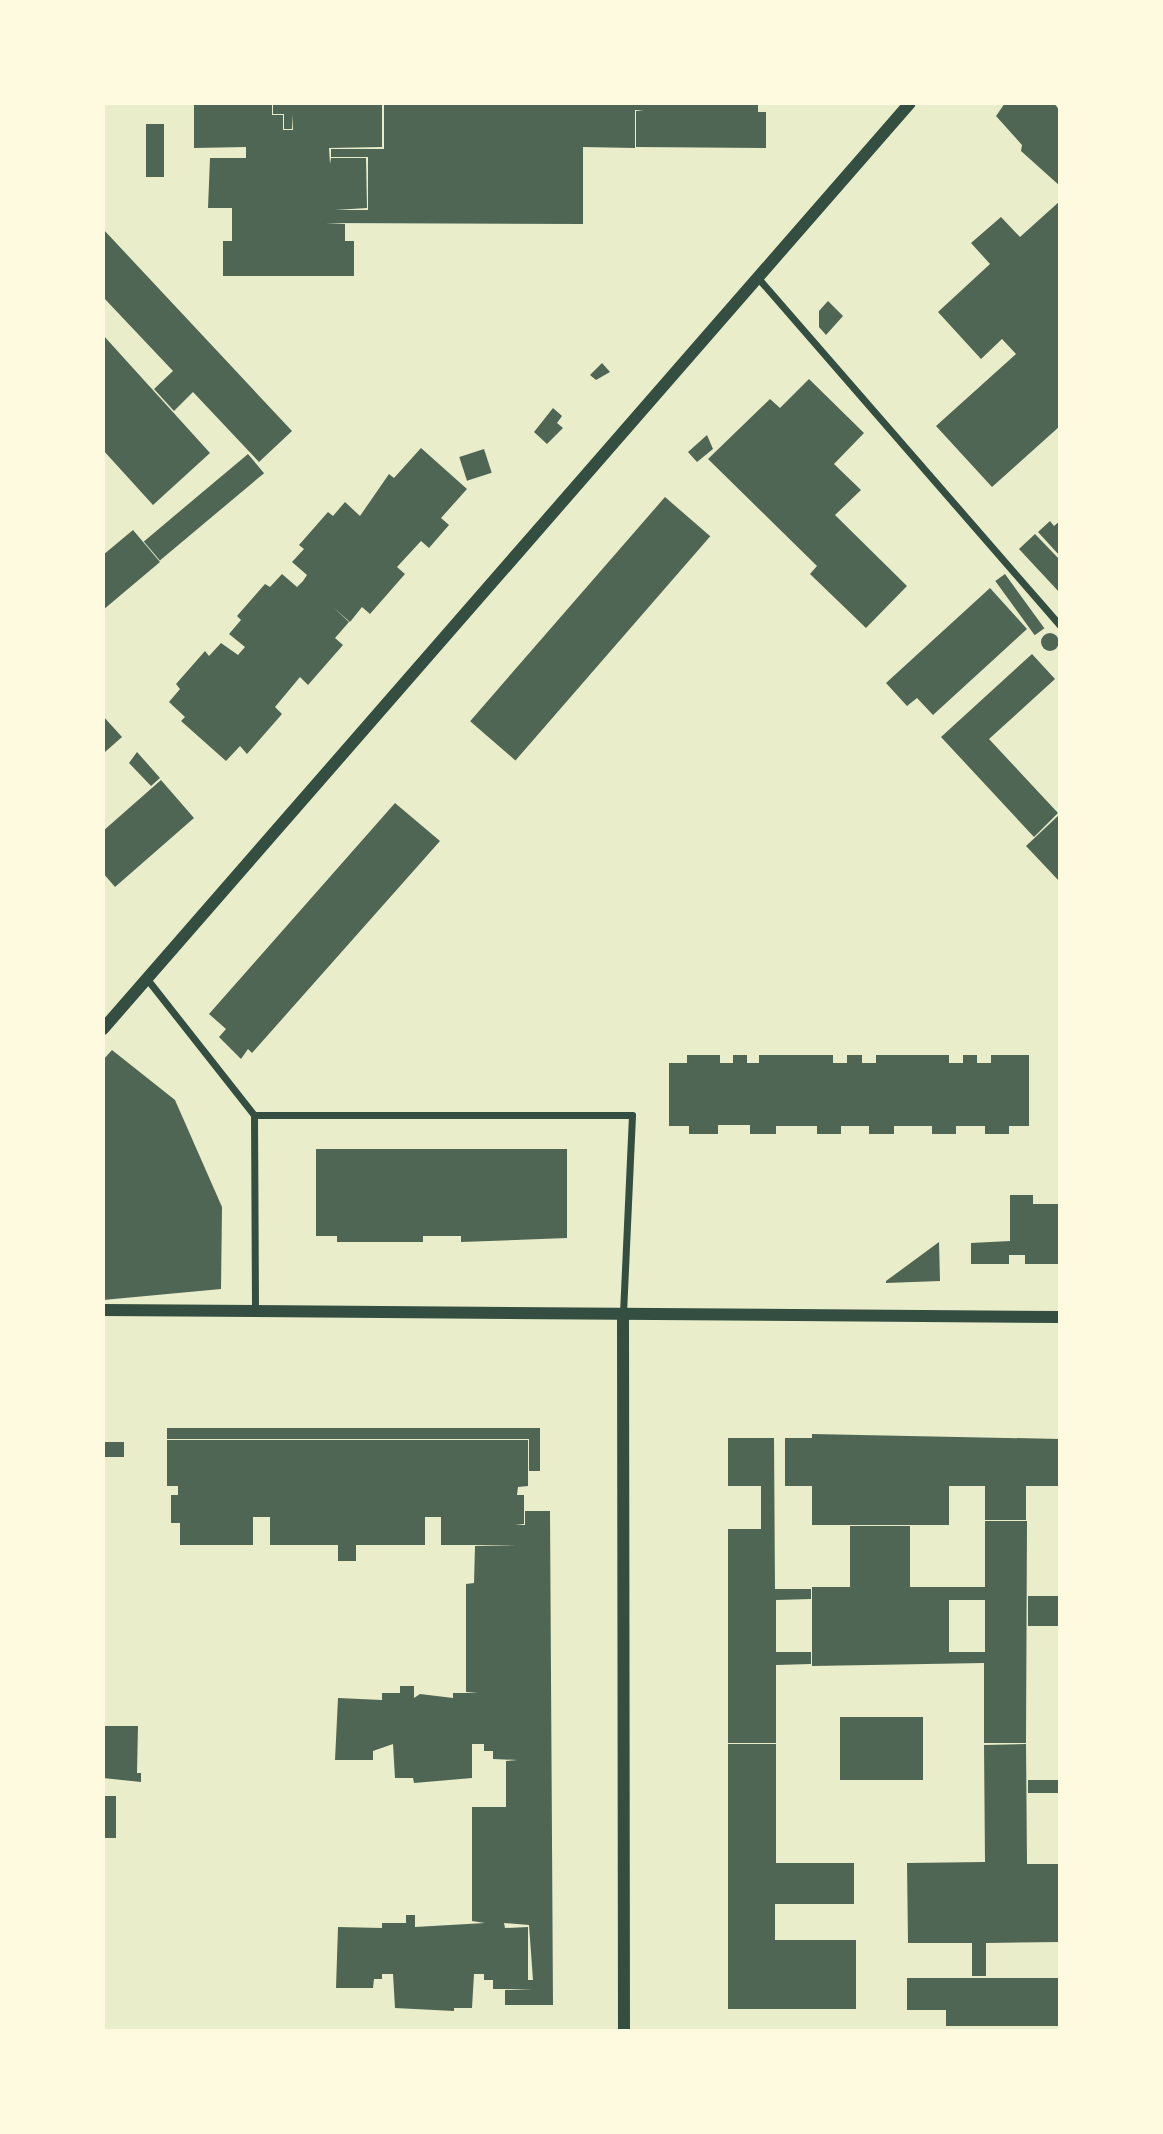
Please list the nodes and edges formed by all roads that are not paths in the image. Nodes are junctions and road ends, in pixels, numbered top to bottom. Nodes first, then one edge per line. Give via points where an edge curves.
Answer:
1 (910, 103) edge
2 (758, 278) junction
3 (1060, 625) edge
4 (147, 979) junction
5 (103, 1029) edge
6 (254, 1115) junction
7 (103, 1310) edge
8 (255, 1312) junction
9 (623, 1315) junction
10 (1060, 1317) edge
11 (624, 2031) edge

1 - 2 street
2 - 3 street
2 - 4 street
4 - 5 street
4 - 6 street
6 - 8 street
6 - 9 street via 632,1115
7 - 8 street
8 - 9 street
9 - 10 street
9 - 11 street

